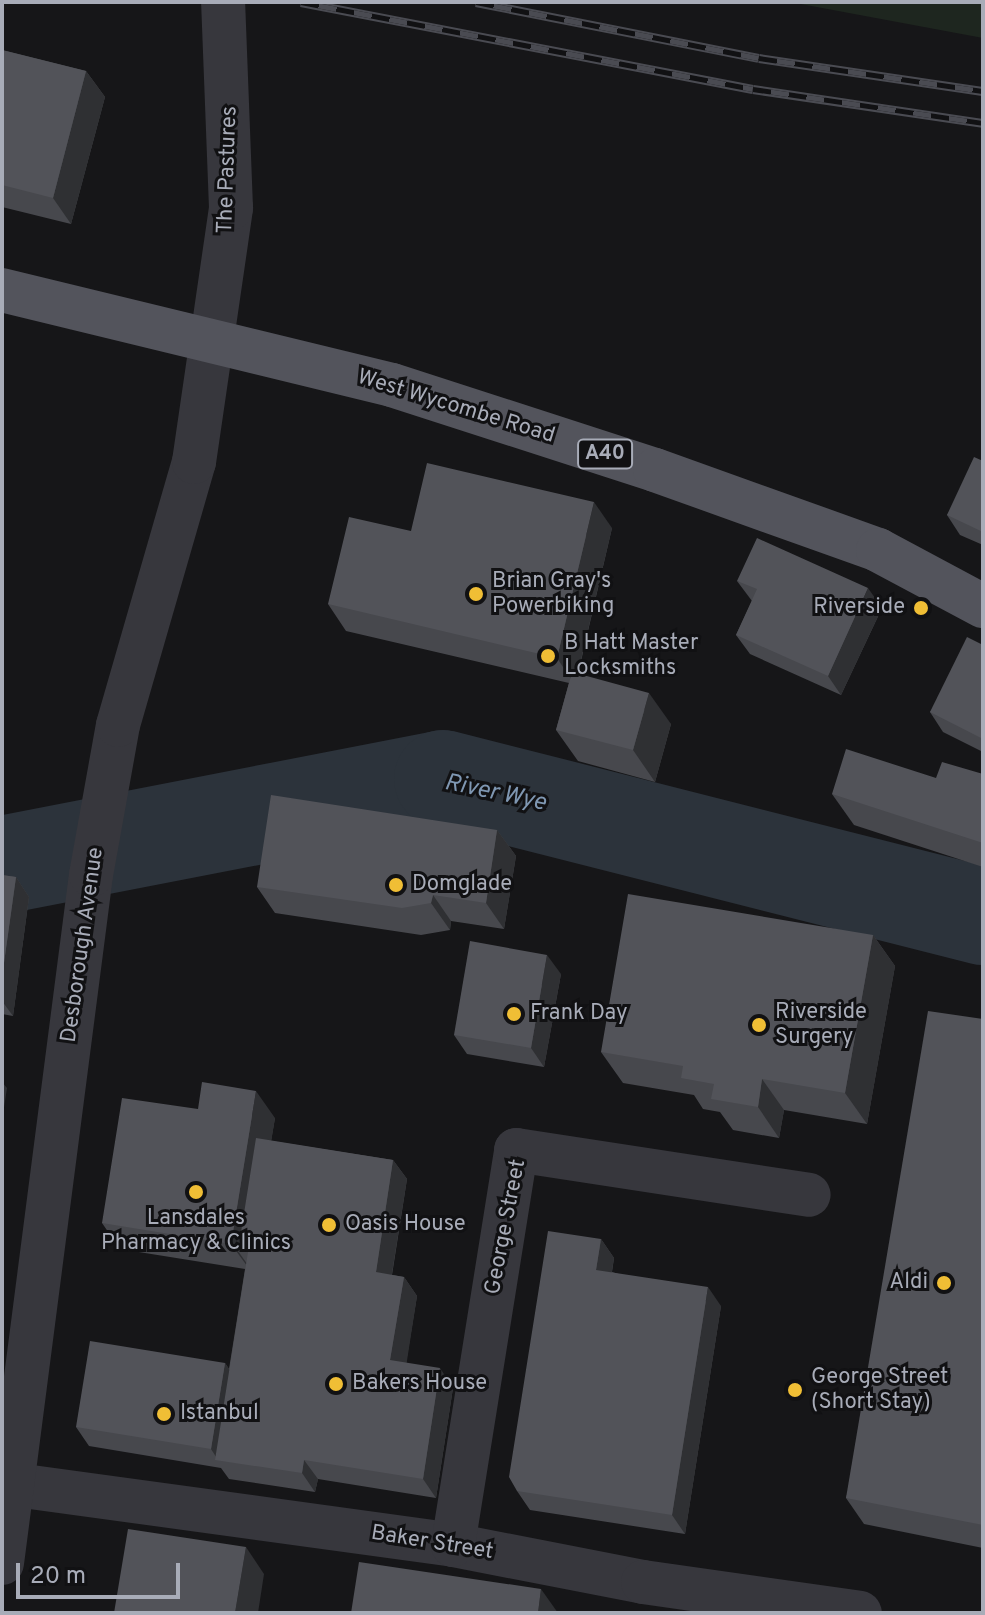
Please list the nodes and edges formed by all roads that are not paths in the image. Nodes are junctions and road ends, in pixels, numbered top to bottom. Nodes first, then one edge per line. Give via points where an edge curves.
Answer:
1 (223, 2) edge
2 (2, 290) edge
3 (212, 337) junction
4 (983, 606) edge
5 (809, 1195) dead end
6 (8, 1484) edge
7 (453, 1545) junction
8 (2, 1563) edge
9 (641, 1597) edge
10 (860, 1613) edge

1 - 3 street, The Pastures via 231,208
2 - 3 main road, West Wycombe Road / A40
3 - 4 main road, West Wycombe Road / A40 via 392,385 655,470 878,550
3 - 6 street, Desborough Avenue via 194,462 118,725 91,875
5 - 7 street, George Street via 516,1150
6 - 7 street, Baker Street
6 - 8 street, Desborough Avenue
7 - 9 street, Baker Street
9 - 10 street, Baker Street

